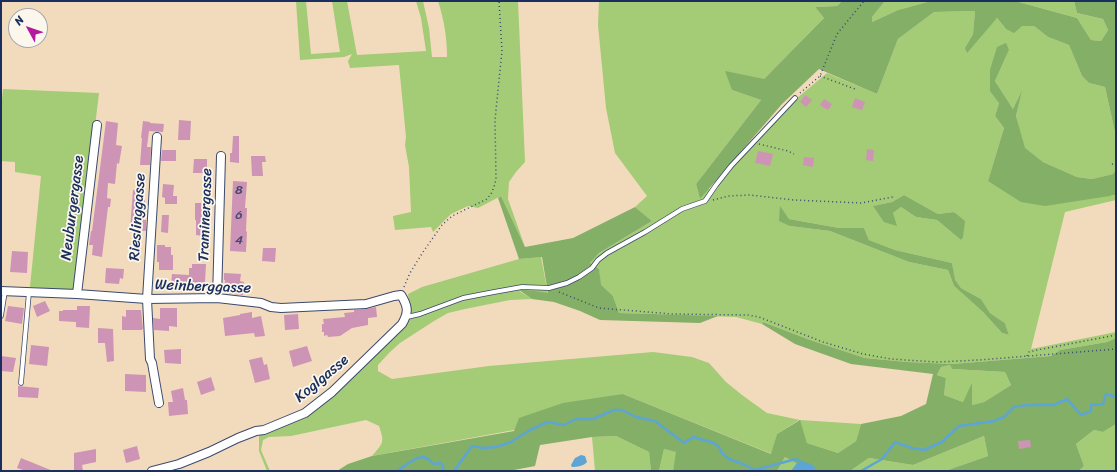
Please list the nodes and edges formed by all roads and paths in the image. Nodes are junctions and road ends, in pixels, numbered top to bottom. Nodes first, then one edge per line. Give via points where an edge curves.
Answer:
1 (498, 1) edge
2 (864, 1) edge
3 (820, 76) junction
4 (855, 89) dead end
5 (795, 98) joint
6 (98, 125) dead end
7 (157, 137) dead end
8 (754, 143) junction
9 (794, 154) dead end
10 (221, 156) dead end
11 (1112, 164) dead end
12 (1116, 166) edge
13 (893, 197) dead end
14 (705, 202) junction
15 (549, 288) junction
16 (3, 291) edge
17 (29, 292) junction
18 (76, 294) junction
19 (401, 295) junction
20 (217, 298) junction
21 (147, 299) junction
22 (1, 316) edge
23 (407, 316) junction
24 (1116, 335) edge
25 (1116, 349) edge
26 (1028, 356) junction
27 (21, 383) dead end
28 (159, 403) dead end
29 (152, 471) edge

1 - 19 path via 502,51 495,120 494,187 487,199 452,216 442,225 416,262
2 - 3 path via 837,34
3 - 4 path
3 - 5 path
5 - 8 lane
6 - 18 street, Neuburgergasse
7 - 21 street, Rieslinggasse
8 - 9 path
8 - 14 lane via 731,166
10 - 20 street, Traminergasse
11 - 12 path
13 - 14 path via 861,203 750,195 728,196
14 - 15 lane via 682,210 607,253 579,277
15 - 23 lane via 522,287 463,298 420,314
15 - 26 path via 598,308 672,314 759,316 823,342 891,359 937,362
16 - 17 street, Weinberggasse
16 - 22 lane
17 - 18 street, Weinberggasse
17 - 27 lane
18 - 21 street, Weinberggasse
19 - 20 street, Weinberggasse via 366,304 280,308
19 - 23 street
20 - 21 street, Weinberggasse
21 - 28 street, Rieslinggasse via 150,359
23 - 29 street, Koglgasse via 397,330 332,392 305,413 179,464
24 - 26 path via 1037,350 1029,352
25 - 26 path

